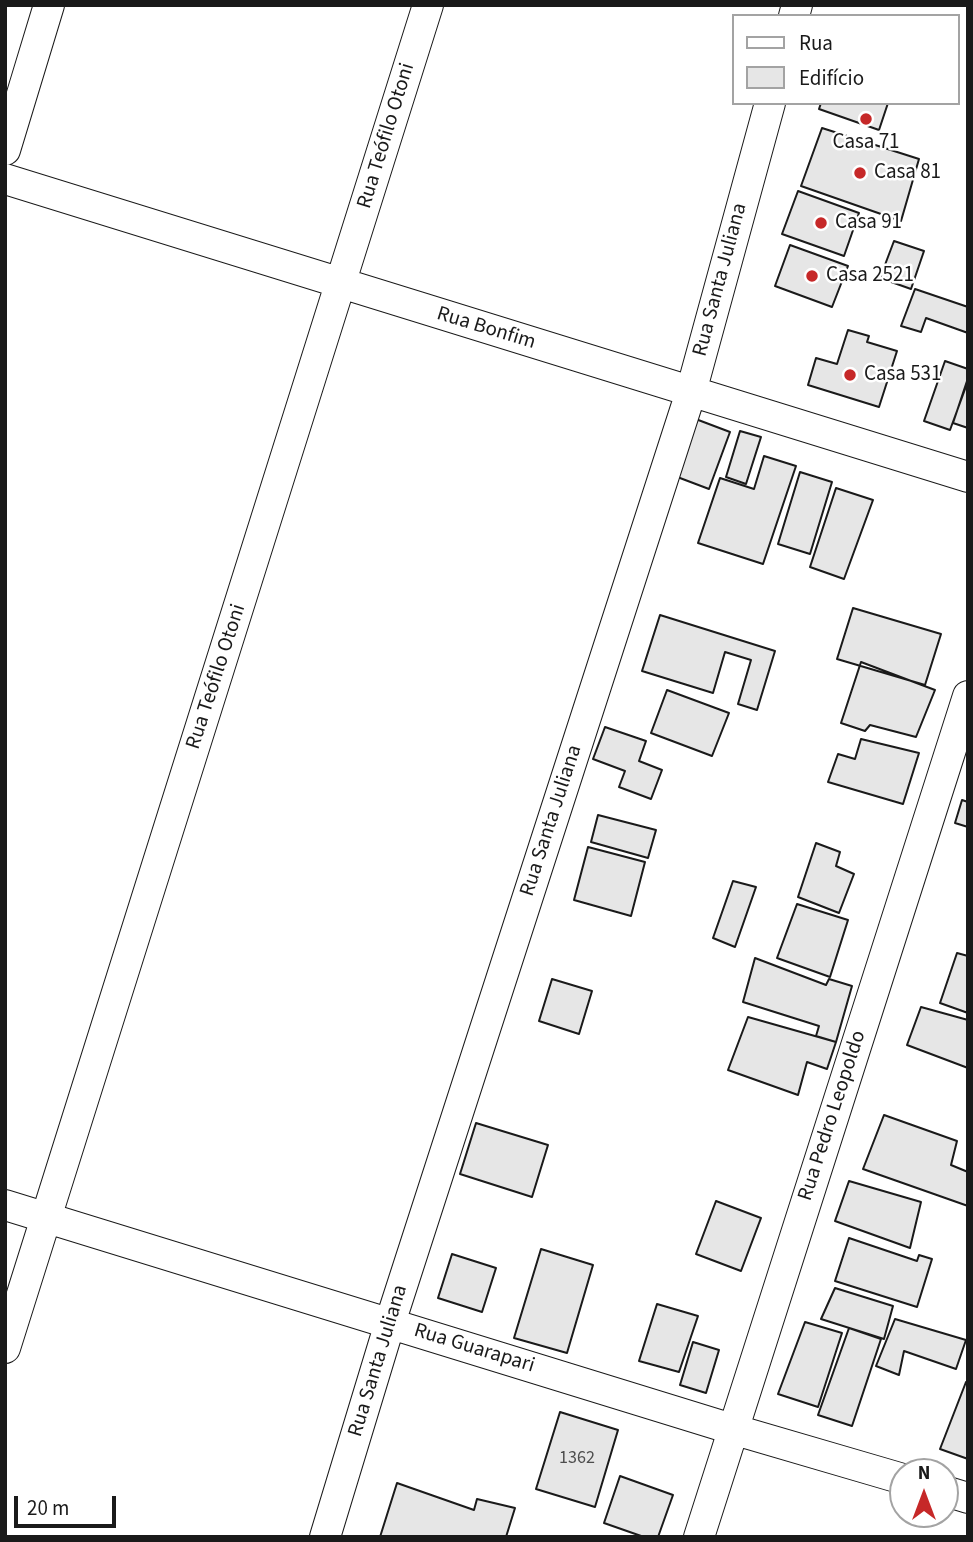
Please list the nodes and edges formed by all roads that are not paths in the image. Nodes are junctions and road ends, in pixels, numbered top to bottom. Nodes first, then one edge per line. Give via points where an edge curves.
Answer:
1 (49, 5) edge
2 (428, 5) edge
3 (769, 105) edge
4 (5, 150) edge
5 (5, 179) edge
6 (341, 285) junction
7 (691, 392) junction
8 (968, 477) edge
9 (968, 696) edge
10 (5, 1205) edge
11 (45, 1218) junction
12 (390, 1323) junction
13 (5, 1348) edge
14 (732, 1429) junction
15 (889, 1475) edge
16 (325, 1537) edge
17 (699, 1537) edge

1 - 4 street
2 - 6 street, Rua Teófilo Otoni
3 - 7 street, Rua Santa Juliana
5 - 6 street, Rua Bonfim
6 - 7 street, Rua Bonfim
6 - 11 street, Rua Teófilo Otoni
7 - 8 street, Rua Bonfim
7 - 12 street, Rua Santa Juliana
9 - 14 street, Rua Pedro Leopoldo
10 - 11 street, Rua Guarapari
11 - 12 street, Rua Guarapari
11 - 13 street, Rua Teófilo Otoni
12 - 14 street, Rua Guarapari
12 - 16 street, Rua Santa Juliana
14 - 15 street, Rua Guarapari
14 - 17 street, Rua Pedro Leopoldo

